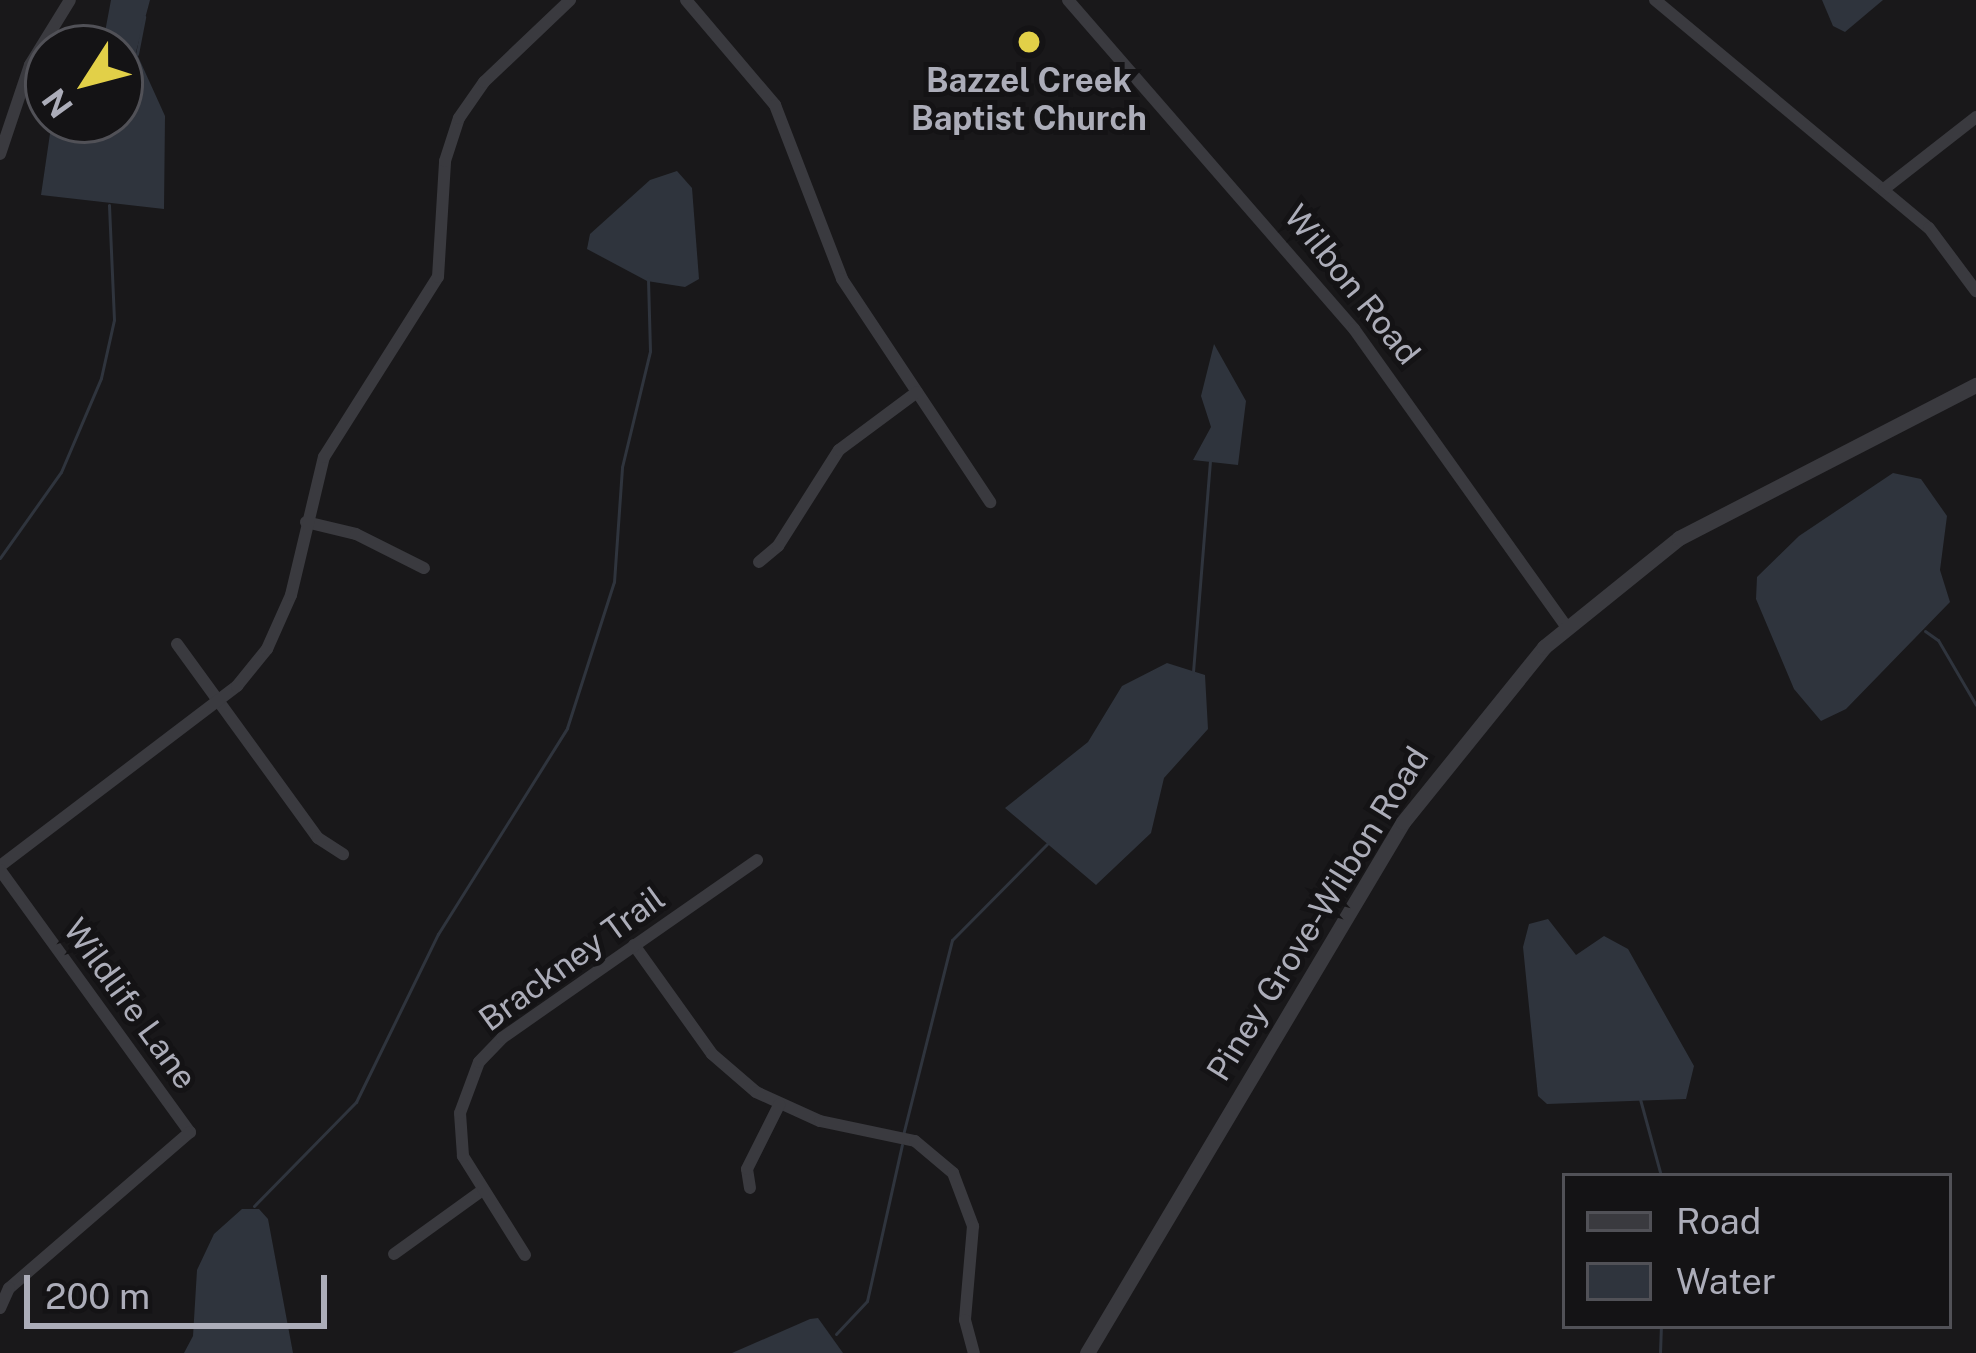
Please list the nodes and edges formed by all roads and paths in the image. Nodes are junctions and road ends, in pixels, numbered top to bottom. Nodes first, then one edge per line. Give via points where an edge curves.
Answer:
1 (70, 0) edge
2 (570, 0) edge
3 (686, 0) edge
4 (1068, 0) edge
5 (1655, 0) edge
6 (1976, 117) edge
7 (0, 154) edge
8 (1884, 189) junction
9 (1976, 291) edge
10 (1976, 385) edge
11 (917, 392) junction
12 (990, 502) dead end
13 (306, 523) junction
14 (758, 562) dead end
15 (424, 568) dead end
16 (1565, 625) junction
17 (177, 644) dead end
18 (218, 701) junction
19 (344, 854) dead end
20 (757, 860) dead end
21 (0, 868) edge
22 (634, 946) junction
23 (779, 1105) junction
24 (750, 1188) dead end
25 (480, 1192) junction
26 (394, 1254) dead end
27 (526, 1255) dead end
28 (0, 1308) edge
29 (974, 1353) edge
30 (1087, 1353) edge

1 - 7 street via 30,65
2 - 13 street via 484,82 459,118 445,161 437,277 333,441
3 - 11 street via 775,105 832,261
4 - 16 street, Wilbon Road via 1354,329
5 - 8 street
6 - 8 street
8 - 9 street via 1947,246
10 - 16 street, Piney Grove-Wilbon Road via 1679,538
11 - 12 street
11 - 14 street via 839,451 778,546
13 - 15 street via 356,534
13 - 18 street via 278,632
16 - 30 street, Piney Grove-Wilbon Road via 1463,738 1403,822
17 - 18 street
18 - 19 street via 318,838
18 - 21 street
20 - 22 street, Brackney Trail
21 - 28 street, Wildlife Lane via 190,1132 9,1288
22 - 23 street via 712,1054
22 - 25 street, Brackney Trail via 479,1062 459,1130
23 - 24 street via 747,1169
23 - 29 street via 915,1141 953,1173 973,1226 965,1320
25 - 26 street
25 - 27 street, Brackney Trail

